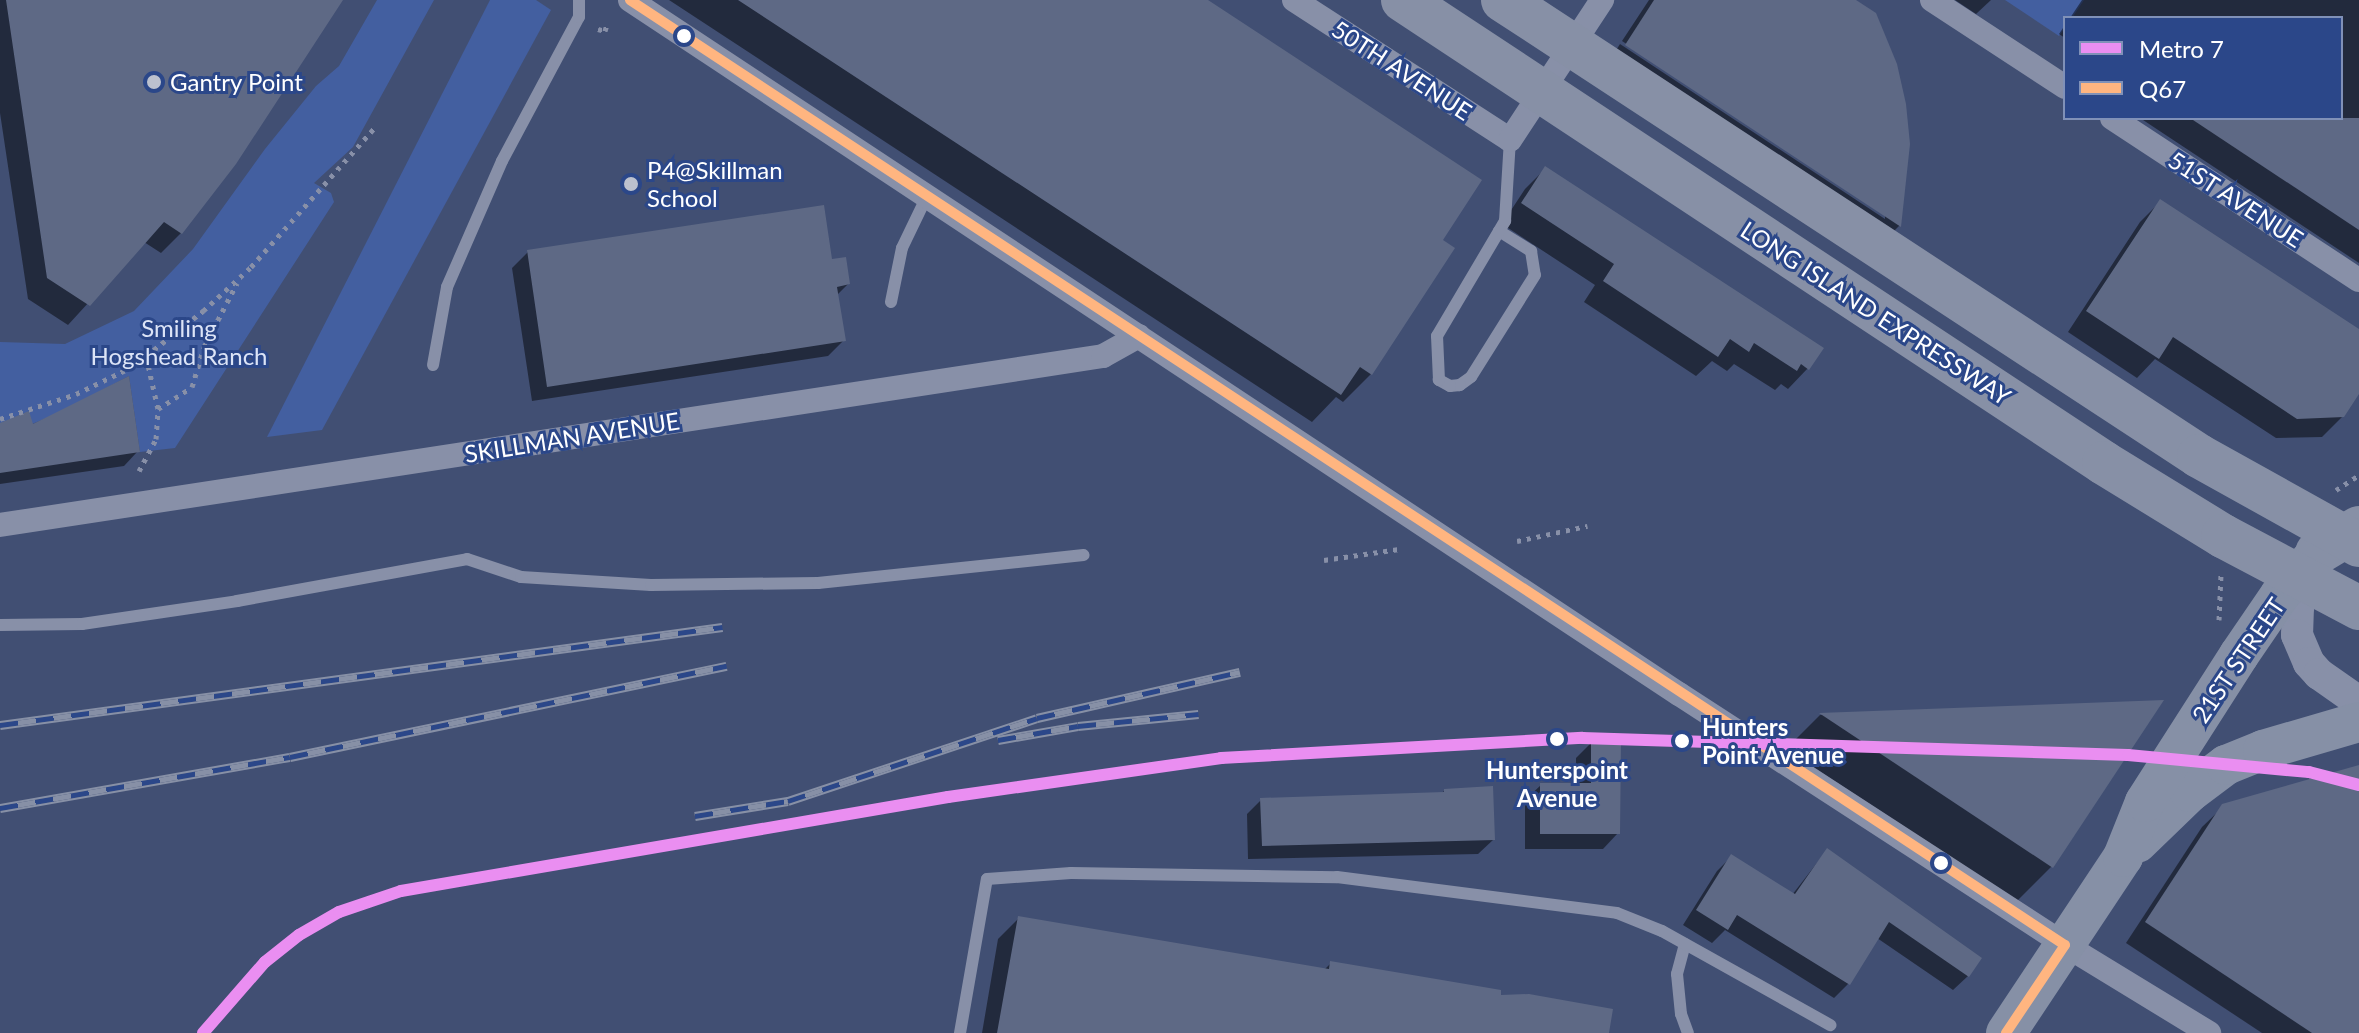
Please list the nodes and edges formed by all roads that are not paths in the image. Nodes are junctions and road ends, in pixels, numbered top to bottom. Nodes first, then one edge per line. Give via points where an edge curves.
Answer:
1 (579, 0) edge
2 (630, 0) edge
3 (1294, 0) edge
4 (1403, 0) edge
5 (1503, 0) edge
6 (1602, 0) edge
7 (1932, 0) edge
8 (2063, 86) edge
9 (2115, 120) edge
10 (1510, 140) junction
11 (927, 196) junction
12 (1499, 231) junction
13 (2359, 280) edge
14 (891, 302) dead end
15 (1139, 336) junction
16 (433, 365) dead end
17 (0, 525) edge
18 (2359, 528) edge
19 (2359, 545) edge
20 (2317, 553) junction
21 (1084, 555) dead end
22 (2359, 608) edge
23 (0, 625) edge
24 (2359, 702) edge
25 (2359, 722) edge
26 (2123, 857) junction
27 (1685, 944) junction
28 (2065, 945) junction
29 (1830, 1025) dead end
30 (2008, 1031) edge
31 (960, 1033) edge
32 (1688, 1033) edge
33 (2209, 1033) edge

1 - 16 lane via 579,17 502,161 447,287
2 - 11 street
3 - 10 street, 50TH AVENUE
4 - 22 highway, LONG ISLAND EXPRESSWAY, bridge via 2104,463 2223,536
5 - 19 highway, bridge via 2199,456
6 - 10 street
7 - 8 street
9 - 13 street, 51ST AVENUE
10 - 12 lane via 1505,221
11 - 14 lane via 902,248
11 - 15 street
12 - 12 lane via 1437,336 1439,380 1450,386 1471,377 1535,275 1531,251
15 - 17 street, SKILLMAN AVENUE via 1103,356
15 - 28 street
18 - 20 highway
20 - 24 street via 2298,607 2297,635 2319,674
20 - 26 main road, 21ST STREET via 2280,595 2145,802
21 - 23 lane via 818,583 651,585 521,577 467,559 82,624
25 - 26 main road, 21ST STREET via 2226,765
26 - 28 main road, 21ST STREET
27 - 29 lane
27 - 31 lane via 1617,913 1350,878 1071,873 987,879
27 - 32 lane via 1677,974
28 - 30 main road, 21ST STREET
28 - 33 street

